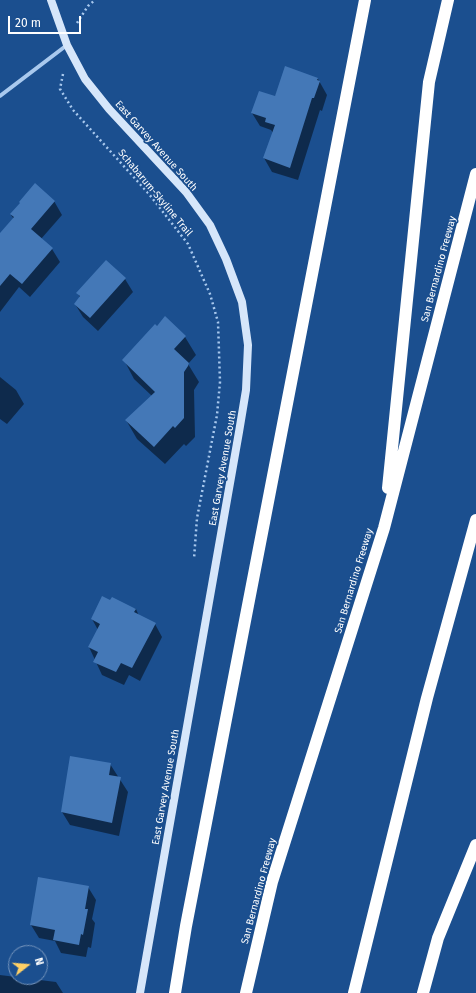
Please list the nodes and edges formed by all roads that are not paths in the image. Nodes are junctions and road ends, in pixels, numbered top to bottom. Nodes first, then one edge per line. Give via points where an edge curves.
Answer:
1 (51, 0) edge
2 (364, 0) edge
3 (448, 0) edge
4 (66, 45) junction
5 (0, 96) edge
6 (476, 174) edge
7 (476, 520) edge
8 (384, 528) junction
9 (476, 844) edge
10 (140, 993) edge
11 (175, 993) edge
12 (246, 993) edge
13 (354, 993) edge
14 (423, 993) edge

1 - 4 street, East Garvey Avenue South
2 - 11 highway
3 - 8 highway via 429,82
4 - 5 street
4 - 10 street, East Garvey Avenue South via 85,79 99,97 186,192 210,225 242,302 248,345 242,418
6 - 8 highway, San Bernardino Freeway
7 - 13 highway via 427,698
8 - 12 highway, San Bernardino Freeway via 272,882
9 - 14 highway via 438,938

